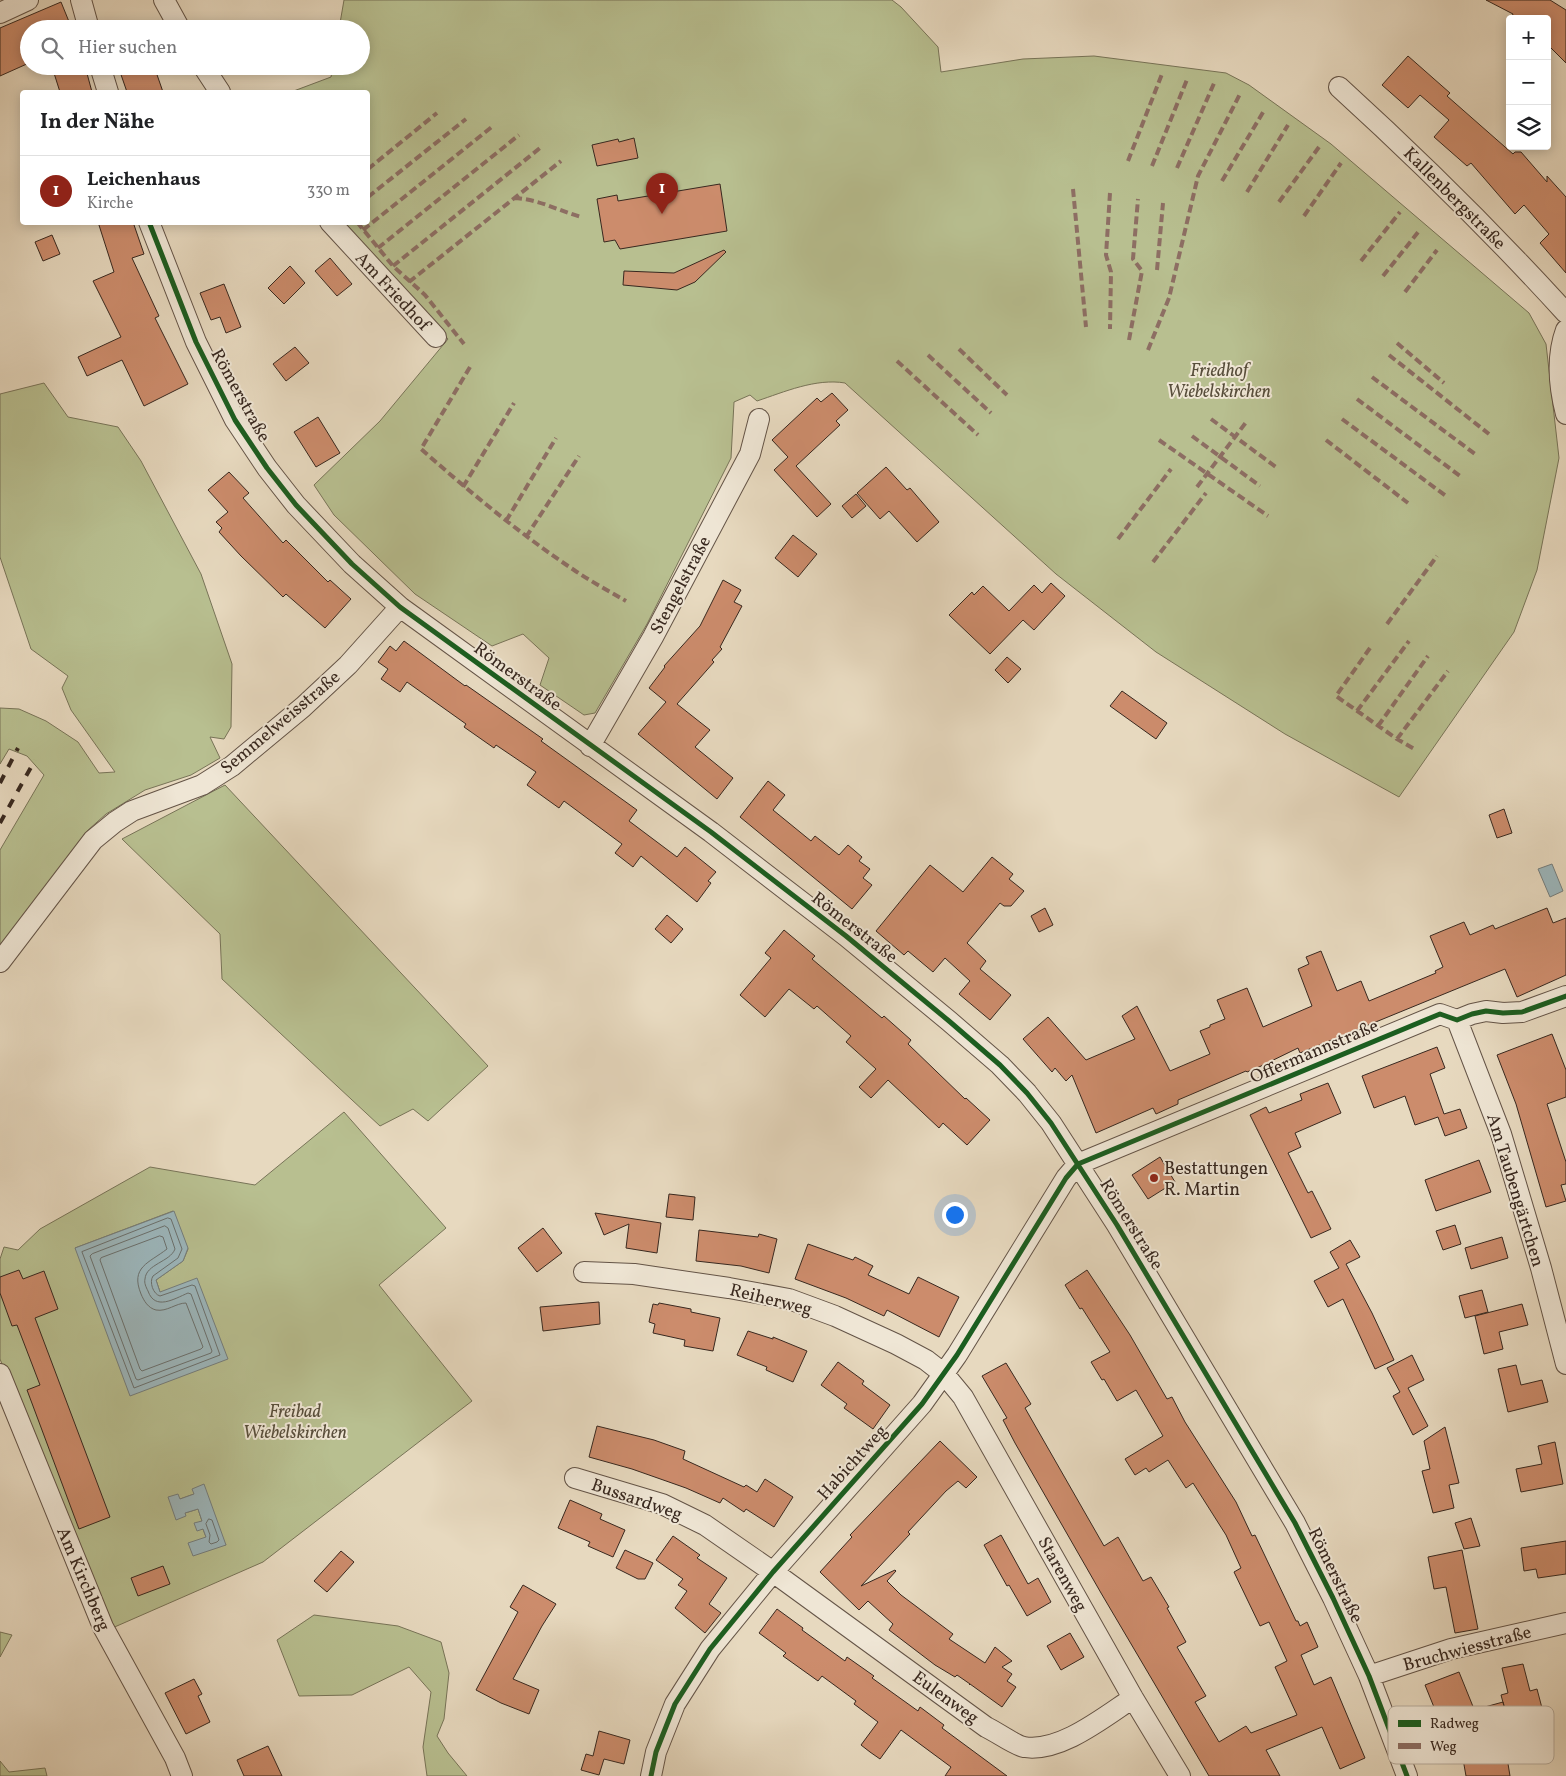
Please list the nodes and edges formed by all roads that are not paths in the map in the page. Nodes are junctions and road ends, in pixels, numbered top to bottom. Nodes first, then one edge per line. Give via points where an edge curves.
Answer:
1 (28, 0) edge
2 (81, 0) edge
3 (164, 0) edge
4 (0, 13) edge
5 (87, 20) edge
6 (175, 20) edge
7 (103, 75) edge
8 (209, 75) edge
9 (1339, 87) dead end
10 (107, 90) edge
11 (219, 90) edge
12 (149, 225) edge
13 (333, 225) edge
14 (1566, 314) edge
15 (1566, 330) edge
16 (436, 337) dead end
17 (1566, 414) edge
18 (758, 419) dead end
19 (400, 607) junction
20 (590, 746) junction
21 (0, 962) edge
22 (1566, 996) edge
23 (1457, 1020) junction
24 (1078, 1164) junction
25 (584, 1272) dead end
26 (1566, 1364) edge
27 (0, 1374) edge
28 (944, 1374) junction
29 (575, 1478) dead end
30 (773, 1572) junction
31 (1566, 1623) edge
32 (1369, 1676) junction
33 (1133, 1698) junction
34 (1388, 1726) edge
35 (1402, 1764) edge
36 (182, 1776) edge
37 (651, 1776) edge
38 (1180, 1776) edge
39 (1407, 1776) edge

1 - 4 street
2 - 5 street
3 - 6 street
7 - 10 street
8 - 11 street
9 - 14 street, Kallenbergstraße via 1507,249
12 - 19 street, Römerstraße via 196,342 235,420 296,505 352,564
13 - 16 street, Am Friedhof
15 - 17 street via 1559,372
18 - 20 street, Stengelstraße via 750,454 653,637
19 - 20 street, Römerstraße
19 - 21 street, Semmelweisstraße via 348,665 232,766 202,785 132,811 93,840
20 - 24 street, Römerstraße via 711,832 949,1021 1027,1093
22 - 23 street, Offermannstraße via 1522,1012 1486,1011
23 - 24 street, Offermannstraße via 1440,1014 1425,1019
23 - 26 street, Am Taubengärtchen via 1500,1134
24 - 28 street, Habichtweg via 1066,1178
24 - 32 street, Römerstraße via 1295,1523
25 - 28 street, Reiherweg via 634,1274 789,1299 896,1344
27 - 36 street, Am Kirchberg via 102,1627
28 - 30 street, Habichtweg via 922,1404
28 - 33 street, Starenweg via 963,1397
29 - 30 street, Bussardweg via 662,1504 705,1524
30 - 33 street, Eulenweg via 986,1726 1023,1747 1047,1746 1072,1737
30 - 37 street, Habichtweg via 710,1650 675,1704 656,1752
31 - 32 street, Bruchwiesstraße via 1451,1649
32 - 34 street, Römerstraße
33 - 38 street, Starenweg
35 - 39 street, Römerstraße

